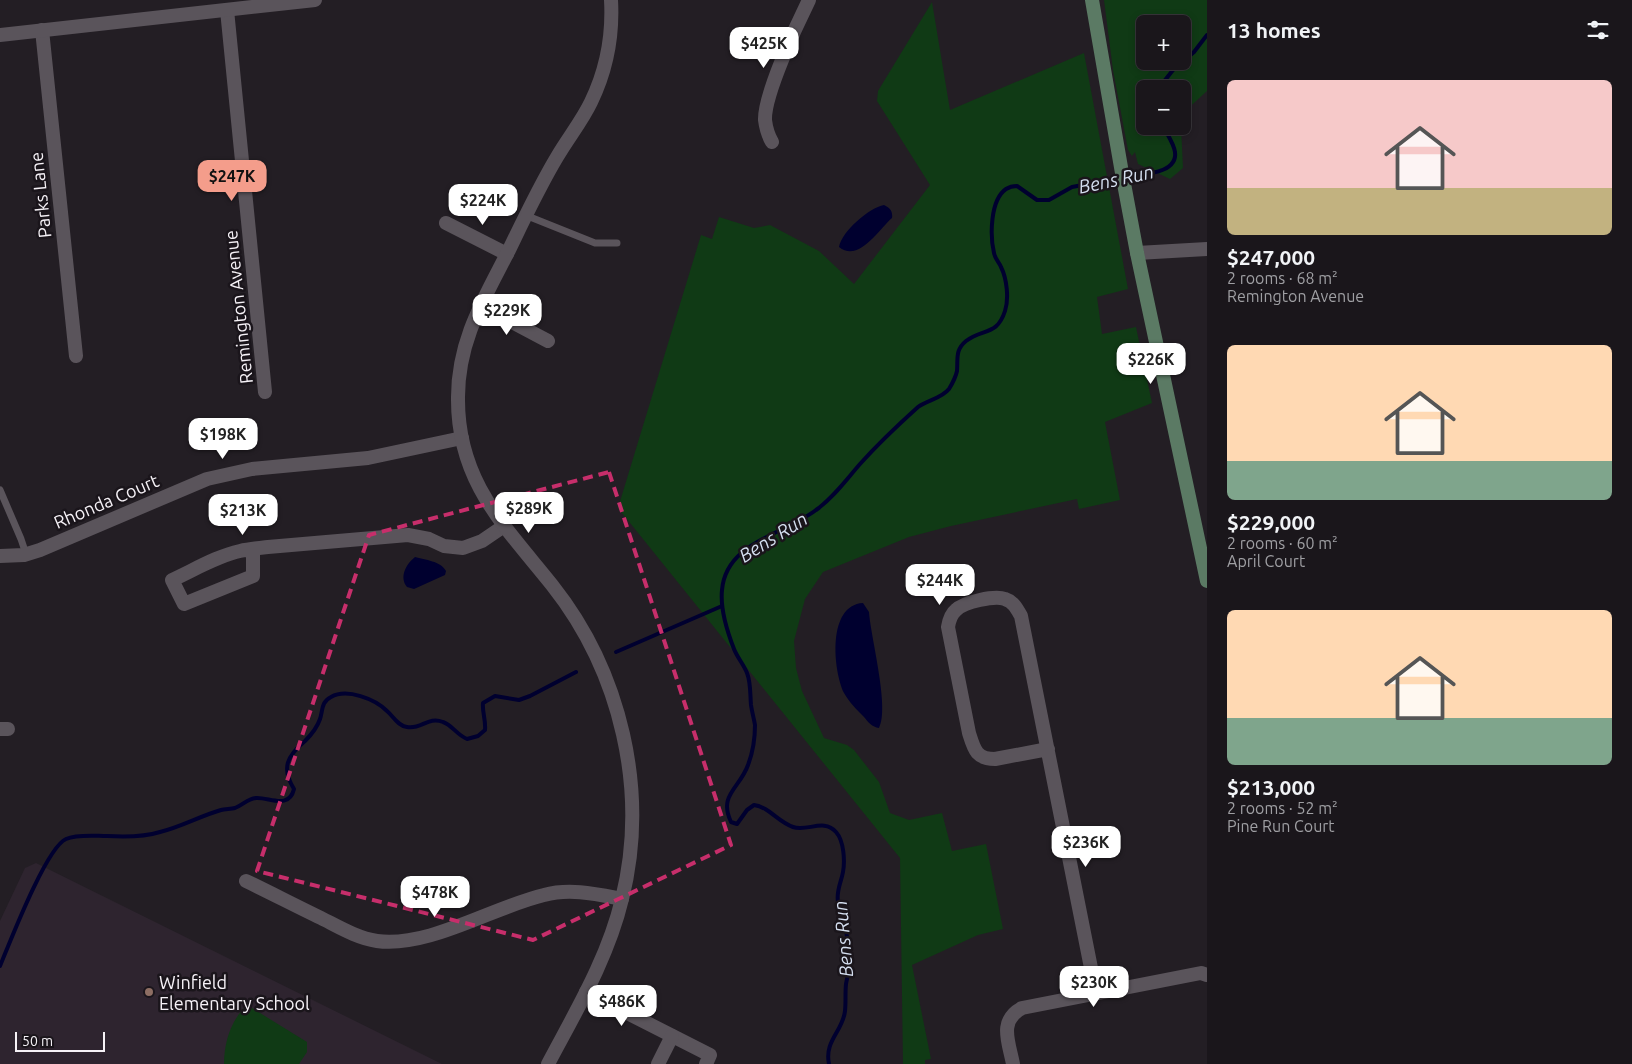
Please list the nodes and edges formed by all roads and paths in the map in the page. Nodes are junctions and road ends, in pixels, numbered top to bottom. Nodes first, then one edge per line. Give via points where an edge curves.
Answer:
1 (315, 0) edge
2 (611, 0) edge
3 (809, 0) edge
4 (1092, 0) edge
5 (228, 10) junction
6 (42, 30) junction
7 (0, 35) edge
8 (772, 142) dead end
9 (526, 215) junction
10 (446, 223) dead end
11 (617, 243) dead end
12 (1207, 249) edge
13 (1137, 253) junction
14 (507, 254) junction
15 (480, 305) junction
16 (548, 342) dead end
17 (76, 356) dead end
18 (265, 392) dead end
19 (462, 438) junction
20 (0, 490) edge
21 (504, 526) junction
22 (252, 549) junction
23 (26, 554) junction
24 (0, 556) edge
25 (1207, 581) edge
26 (1048, 749) junction
27 (246, 881) dead end
28 (622, 899) junction
29 (1207, 975) edge
30 (586, 992) junction
31 (1096, 993) junction
32 (672, 1036) junction
33 (548, 1064) edge
34 (658, 1064) edge
35 (706, 1064) edge
36 (1013, 1064) edge

1 - 5 street
2 - 9 street via 609,48 592,101 559,153
3 - 8 street via 768,101 765,118
4 - 13 main road
5 - 6 street
5 - 18 street, Remington Avenue
6 - 7 street
6 - 17 street, Parks Lane
9 - 11 lane via 595,243
9 - 14 street
10 - 14 street
12 - 13 street
13 - 25 main road
14 - 15 street
15 - 16 street
15 - 19 street via 459,367
19 - 21 street via 479,488
19 - 23 street, Rhonda Court via 368,458 252,470 207,479
20 - 23 lane
21 - 22 street via 482,542 463,548 408,535
21 - 28 street via 570,610 593,648 615,702 626,742 631,779 629,860
22 - 22 street via 228,554 172,580 184,604 253,576
23 - 24 street, Rhonda Court
26 - 26 street via 1021,616 1015,604 995,597 963,604 950,617 948,627 968,734 974,750 987,759 996,760
26 - 31 street
27 - 28 street via 353,934 376,941 420,939 544,895 590,893
28 - 30 street
29 - 31 street via 1201,973
30 - 32 street
30 - 33 street
31 - 36 street via 1022,1008 1010,1017 1007,1025
32 - 34 street
32 - 35 street via 710,1055

